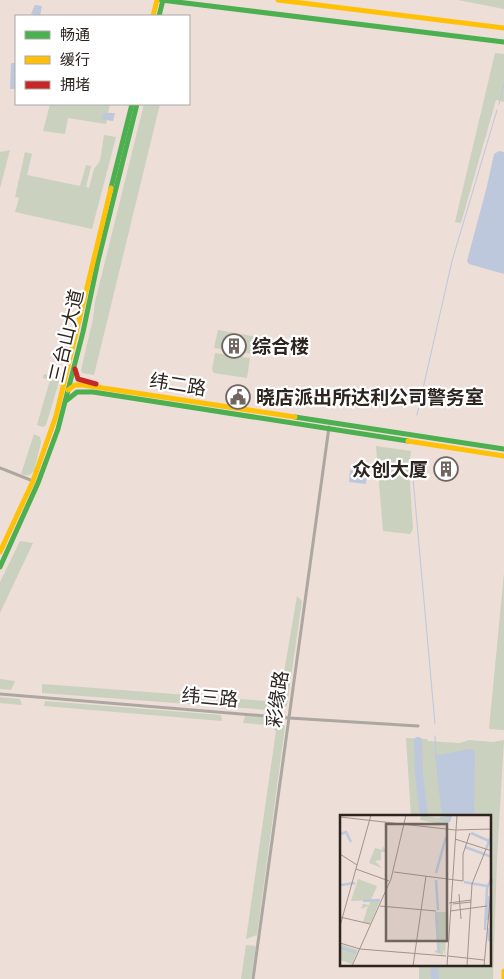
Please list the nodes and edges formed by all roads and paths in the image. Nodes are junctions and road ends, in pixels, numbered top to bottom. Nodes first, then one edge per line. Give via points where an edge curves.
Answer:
1 (161, 0) edge
2 (278, 0) edge
3 (154, 15) edge
4 (159, 15) edge
5 (504, 28) edge
6 (504, 42) edge
7 (132, 105) edge
8 (137, 105) edge
9 (75, 364) junction
10 (69, 389) junction
11 (135, 393) junction
12 (60, 400) junction
13 (65, 405) junction
14 (329, 422) junction
15 (328, 429) junction
16 (504, 448) edge
17 (504, 457) edge
18 (0, 468) edge
19 (33, 481) junction
20 (0, 552) edge
21 (0, 567) edge
22 (0, 694) edge
23 (288, 718) junction
24 (418, 726) dead end
25 (504, 971) edge
26 (253, 979) edge
27 (504, 979) edge

1 - 3 main road
1 - 4 main road
1 - 6 main road
2 - 5 main road
7 - 12 main road, 三台山大道
8 - 9 main road, 三台山大道
9 - 10 main road, 三台山大道
9 - 11 main road via 80,380
10 - 11 main road, 纬二路 via 83,385
10 - 12 main road
10 - 13 main road, 三台山大道
11 - 14 main road, 纬二路
12 - 19 main road, 三台山大道
13 - 15 main road, 纬二路 via 72,395 85,391
13 - 21 main road, 三台山大道 via 50,453
14 - 15 street, 彩缘路
14 - 16 main road, 纬二路
15 - 17 main road, 纬二路
15 - 23 street, 彩缘路
18 - 19 street
19 - 20 main road, 三台山大道
22 - 23 street, 纬三路
23 - 24 street, 纬三路
23 - 26 street, 彩缘路
25 - 27 main road

